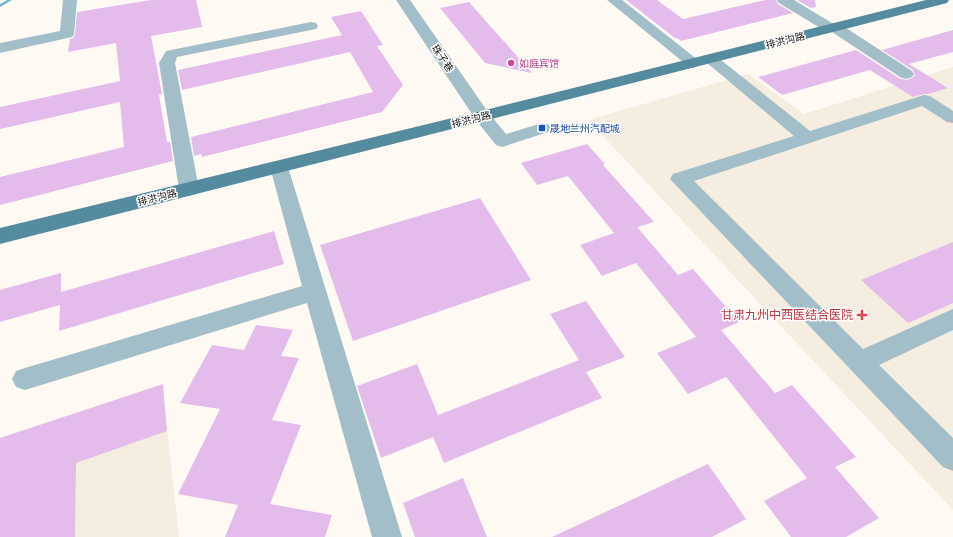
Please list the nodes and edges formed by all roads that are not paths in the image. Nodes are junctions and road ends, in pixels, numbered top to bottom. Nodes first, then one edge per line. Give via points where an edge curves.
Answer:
1 (70, 0) edge
2 (403, 0) edge
3 (614, 0) edge
4 (784, 0) edge
5 (942, 0) edge
6 (311, 26) dead end
7 (832, 28) junction
8 (0, 48) edge
9 (710, 59) junction
10 (693, 63) junction
11 (906, 74) dead end
12 (482, 116) junction
13 (953, 118) edge
14 (542, 128) dead end
15 (808, 138) junction
16 (279, 167) junction
17 (189, 189) junction
18 (0, 236) edge
19 (316, 291) junction
20 (953, 319) edge
21 (860, 362) junction
22 (25, 379) dead end
23 (953, 457) edge
24 (387, 537) edge

1 - 8 street via 67,34
2 - 12 street, 珠子巷
3 - 10 street
4 - 7 street
5 - 7 main road, 排洪沟路
6 - 17 street via 171,54 167,63
7 - 9 main road, 排洪沟路
7 - 11 street
9 - 10 main road, 排洪沟路
9 - 15 street
10 - 12 main road, 排洪沟路
12 - 14 street, 珠子巷 via 502,141
12 - 16 main road, 排洪沟路
13 - 15 street via 924,100
15 - 21 street via 680,179
16 - 17 main road, 排洪沟路
16 - 19 street
17 - 18 main road, 排洪沟路
19 - 22 street
19 - 24 street
20 - 21 street
21 - 23 street

